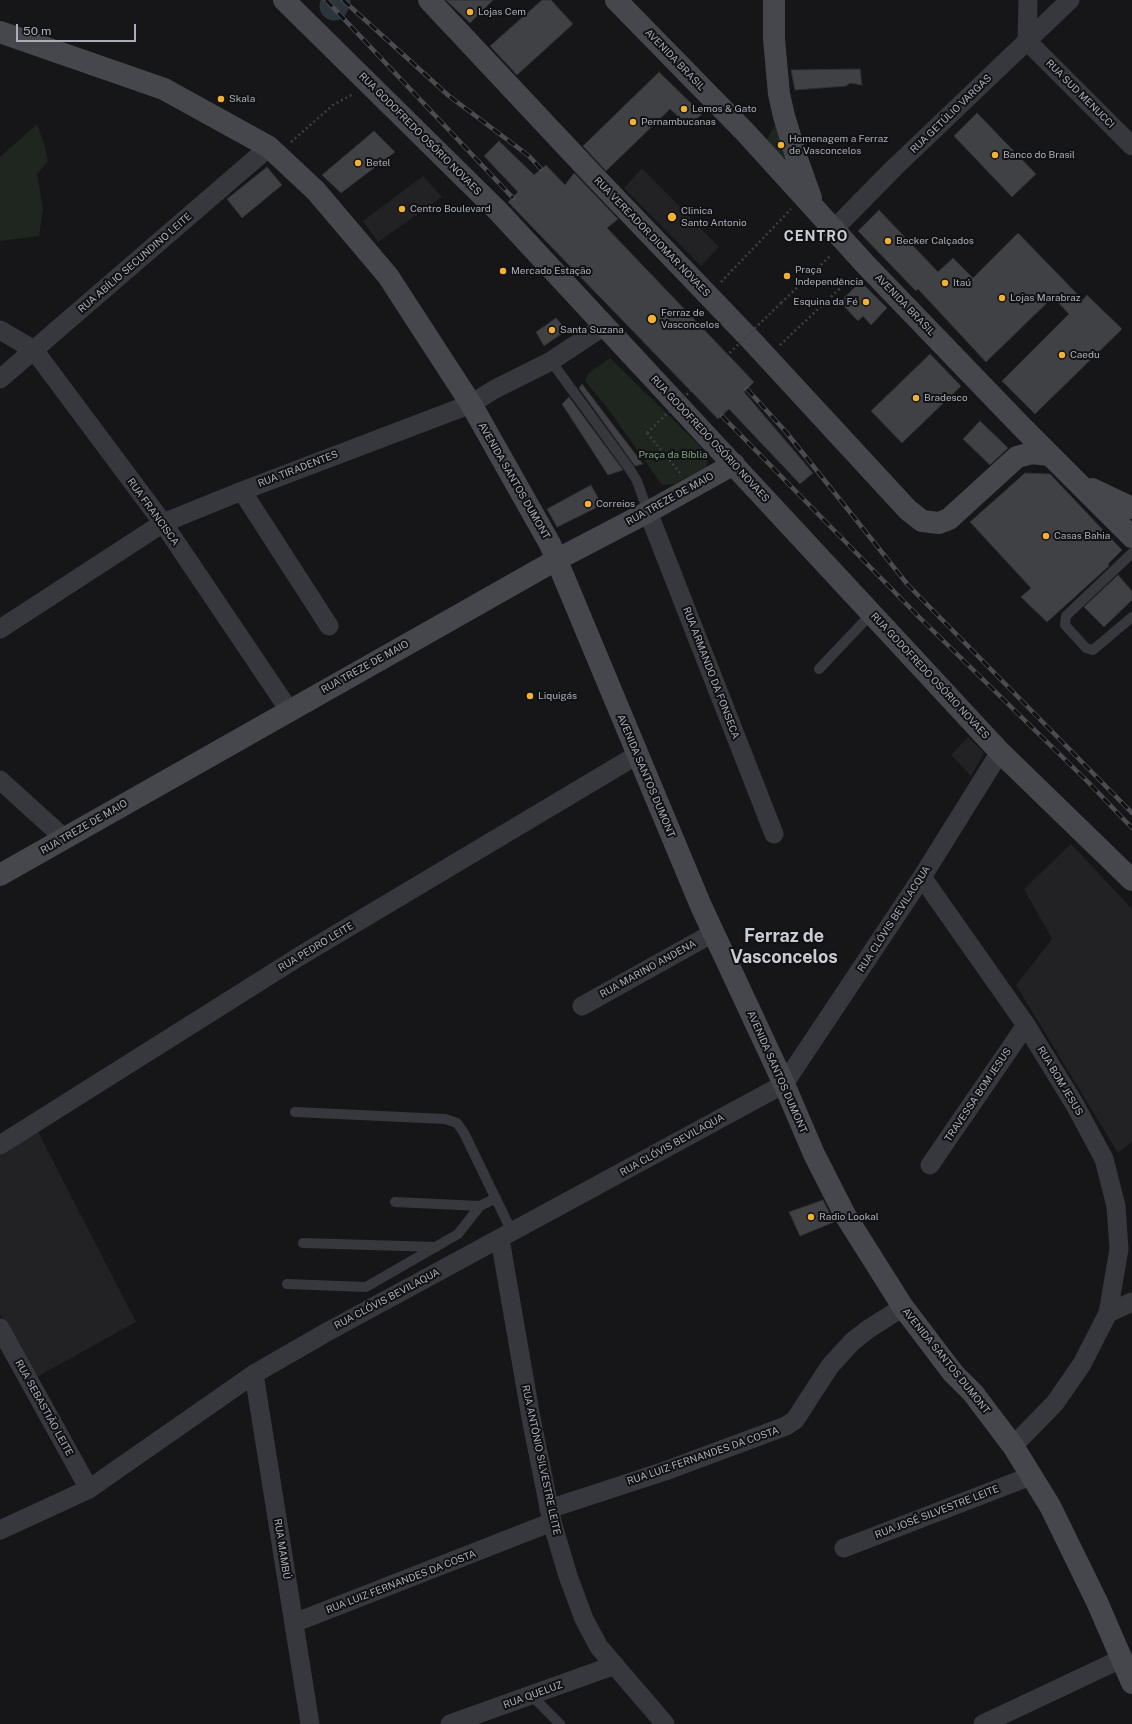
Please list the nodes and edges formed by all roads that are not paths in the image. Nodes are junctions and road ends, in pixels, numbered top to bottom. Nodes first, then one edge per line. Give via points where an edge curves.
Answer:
1 (284, 0) edge
2 (429, 0) edge
3 (616, 0) edge
4 (774, 0) edge
5 (1028, 0) edge
6 (1070, 0) edge
7 (0, 32) edge
8 (1027, 41) junction
9 (1132, 146) edge
10 (276, 152) junction
11 (809, 202) junction
12 (840, 235) junction
13 (604, 326) junction
14 (0, 330) edge
15 (34, 350) junction
16 (551, 361) junction
17 (0, 379) edge
18 (471, 404) junction
19 (1022, 428) junction
20 (1049, 454) junction
21 (1017, 457) junction
22 (734, 464) junction
23 (1077, 481) junction
24 (242, 491) junction
25 (1132, 508) edge
26 (648, 512) junction
27 (163, 523) junction
28 (1130, 533) edge
29 (1132, 553) edge
30 (556, 560) junction
31 (872, 613) junction
32 (1132, 617) edge
33 (329, 626) dead end
34 (0, 629) edge
35 (819, 669) dead end
36 (289, 710) junction
37 (1000, 752) junction
38 (637, 756) junction
39 (0, 780) edge
40 (774, 834) dead end
41 (64, 838) junction
42 (0, 875) edge
43 (922, 877) junction
44 (1132, 880) edge
45 (713, 933) junction
46 (582, 1006) dead end
47 (1026, 1025) junction
48 (784, 1084) junction
49 (295, 1112) dead end
50 (0, 1145) edge
51 (930, 1165) dead end
52 (496, 1198) junction
53 (395, 1202) dead end
54 (480, 1206) junction
55 (506, 1235) junction
56 (303, 1243) dead end
57 (436, 1247) junction
58 (286, 1284) dead end
59 (1132, 1302) edge
60 (903, 1307) junction
61 (1108, 1313) junction
62 (0, 1328) edge
63 (254, 1374) junction
64 (1013, 1446) junction
65 (1031, 1476) junction
66 (89, 1489) junction
67 (551, 1516) junction
68 (0, 1530) edge
69 (844, 1548) dead end
70 (294, 1623) junction
71 (1121, 1659) junction
72 (615, 1665) junction
73 (1132, 1683) edge
74 (532, 1696) junction
75 (310, 1724) edge
76 (450, 1724) edge
77 (560, 1724) edge
78 (665, 1724) edge
79 (983, 1724) edge

1 - 13 main road, RUA GODOFREDO OSÓRIO NOVAES via 498,211
2 - 21 main road, RUA VEREADOR DIOMAR NOVAES via 908,510 931,523 949,519
3 - 11 main road, AVENIDA BRASIL via 746,133
4 - 11 main road via 774,39 779,94
5 - 8 street
6 - 8 street, RUA GETÚLIO VARGAS
7 - 10 main road, AVENIDA SANTOS DUMONT via 164,89
8 - 9 street, RUA SUD MENUCCI
8 - 12 street, RUA GETÚLIO VARGAS via 894,168
10 - 15 street, RUA ABÍLIO SECUNDINO LEITE
10 - 18 main road, AVENIDA SANTOS DUMONT via 316,191 388,276
11 - 12 main road, AVENIDA BRASIL
12 - 19 main road, AVENIDA BRASIL
13 - 16 street, RUA TIRADENTES
13 - 22 main road, RUA GODOFREDO OSÓRIO NOVAES
14 - 15 street, RUA FRANCISCA
15 - 17 street, RUA ABÍLIO SECUNDINO LEITE
15 - 27 street, RUA FRANCISCA
16 - 18 street, RUA TIRADENTES
16 - 26 lane via 629,468 637,481
18 - 24 street, RUA TIRADENTES
18 - 30 main road, AVENIDA SANTOS DUMONT via 550,544
19 - 20 main road, AVENIDA BRASIL
19 - 21 main road
20 - 21 main road via 1032,453
20 - 23 main road, AVENIDA BRASIL
22 - 26 main road, RUA TREZE DE MAIO
22 - 31 main road, RUA GODOFREDO OSÓRIO NOVAES
23 - 25 main road
23 - 28 main road, AVENIDA BRASIL
24 - 27 street, RUA TIRADENTES
24 - 33 street
26 - 30 main road, RUA TREZE DE MAIO
26 - 40 street, RUA ARMANDO DA FONSECA
27 - 34 street, RUA TIRADENTES
27 - 36 street, RUA FRANCISCA
29 - 32 lane via 1066,616 1065,625 1086,648 1093,650
30 - 36 main road, RUA TREZE DE MAIO
30 - 38 main road, AVENIDA SANTOS DUMONT
31 - 35 lane
31 - 37 main road, RUA GODOFREDO OSÓRIO NOVAES
36 - 41 main road, RUA TREZE DE MAIO
37 - 43 street, RUA CLÓVIS BEVILACQUA
37 - 44 main road, RUA GODOFREDO OSÓRIO NOVAES
38 - 45 main road, AVENIDA SANTOS DUMONT
38 - 50 street, RUA PEDRO LEITE via 300,956
39 - 41 street
41 - 42 main road, RUA TREZE DE MAIO
43 - 47 street, RUA BOM JESUS
43 - 48 street, RUA CLÓVIS BEVILACQUA
45 - 46 street, RUA MARINO ANDENA
45 - 48 main road, AVENIDA SANTOS DUMONT
47 - 51 street, TRAVESSA BOM JESUS
47 - 61 street, RUA BOM JESUS via 1075,1105 1104,1159 1116,1206 1119,1249
48 - 55 street, RUA CLÓVIS BEVILAQUA
48 - 60 main road, AVENIDA SANTOS DUMONT via 814,1154 845,1214
49 - 52 lane via 445,1119 457,1123
52 - 54 lane
52 - 55 lane
53 - 54 lane
54 - 57 lane via 458,1234
55 - 63 street, RUA CLÓVIS BEVILAQUA
55 - 67 street, RUA ANTÔNIO SILVESTRE LEITE via 531,1418
56 - 57 lane
57 - 58 lane via 366,1287
59 - 61 street
60 - 64 main road, AVENIDA SANTOS DUMONT
60 - 67 street, RUA LUIZ FERNANDES DA COSTA via 852,1342 830,1366 795,1420 786,1426
61 - 64 street, RUA BOM JESUS via 1082,1364 1054,1403
62 - 66 street, RUA SEBASTIÃO LEITE
63 - 66 street, RUA CLÓVIS BEVILAQUA
63 - 70 street, RUA MAMBÚ
64 - 65 main road, AVENIDA SANTOS DUMONT
65 - 69 street, RUA JOSÉ SILVESTRE LEITE
65 - 71 main road, AVENIDA SANTOS DUMONT via 1053,1513 1098,1604
66 - 68 street, RUA CLÓVIS BEVILAQUA
67 - 70 street, RUA LUIZ FERNANDES DA COSTA
67 - 72 street, RUA ANTÔNIO SILVESTRE LEITE via 568,1576 584,1619 599,1647
70 - 75 street, RUA MAMBÚ
71 - 73 main road, AVENIDA SANTOS DUMONT
71 - 79 street
72 - 74 street, RUA QUELUZ
72 - 78 street, RUA ANTÔNIO SILVESTRE LEITE
74 - 76 street, RUA QUELUZ
74 - 77 lane

